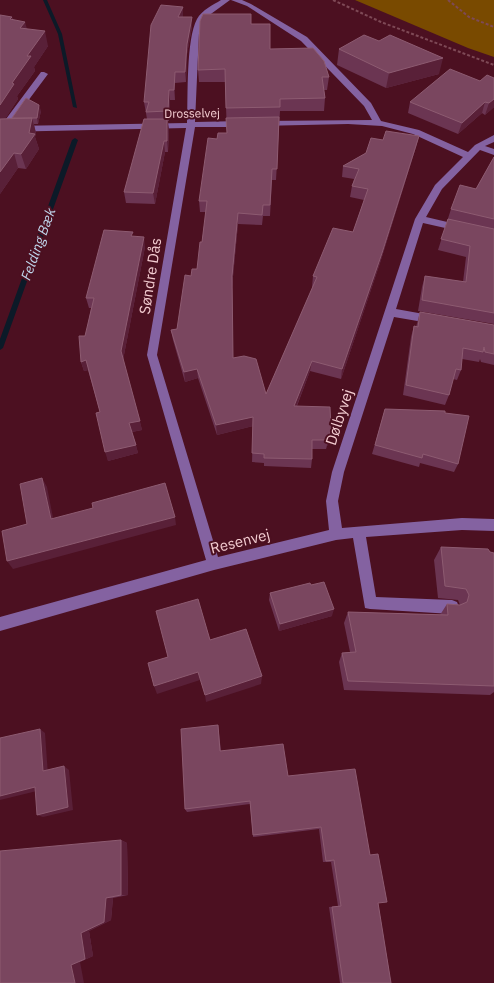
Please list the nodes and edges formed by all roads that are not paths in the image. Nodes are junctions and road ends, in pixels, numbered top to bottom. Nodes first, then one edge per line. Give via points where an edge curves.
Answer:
1 (226, 0) edge
2 (235, 0) edge
3 (44, 74) dead end
4 (377, 122) junction
5 (190, 125) junction
6 (3, 129) edge
7 (494, 138) edge
8 (478, 147) junction
9 (494, 152) edge
10 (468, 156) junction
11 (420, 219) junction
12 (494, 236) edge
13 (388, 312) junction
14 (446, 322) edge
15 (494, 525) edge
16 (359, 532) junction
17 (336, 534) junction
18 (214, 564) junction
19 (452, 607) edge
20 (0, 624) edge

1 - 5 street, Søndre Dås via 202,18 195,33
2 - 4 street via 249,5 304,39 368,105
3 - 6 street
4 - 5 street, Drosselvej
4 - 10 street, Drosselvej via 418,133
5 - 6 street, Drosselvej
5 - 18 street, Søndre Dås via 152,355
7 - 8 street, Dølbyvej
8 - 9 street
8 - 10 street, Dølbyvej
10 - 11 street, Dølbyvej via 438,187
11 - 12 street
11 - 13 street, Dølbyvej
13 - 14 street
13 - 17 street, Dølbyvej via 338,472 332,502
15 - 16 street, Resenvej via 462,524
16 - 17 street, Resenvej
16 - 19 street via 370,603
17 - 18 street, Resenvej
18 - 20 street, Resenvej

